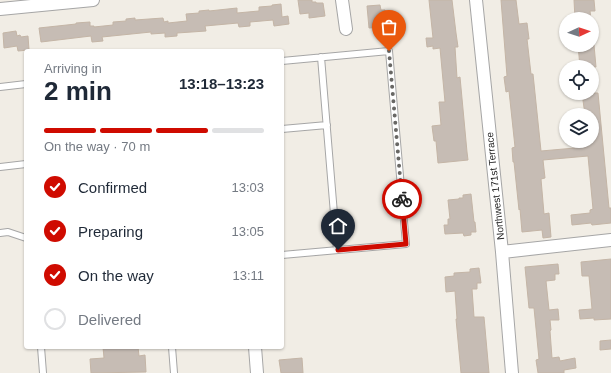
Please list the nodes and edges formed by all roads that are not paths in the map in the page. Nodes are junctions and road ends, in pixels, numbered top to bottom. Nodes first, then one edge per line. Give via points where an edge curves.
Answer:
1 (93, 0) edge
2 (342, 0) edge
3 (476, 0) edge
4 (0, 9) edge
5 (346, 29) dead end
6 (321, 57) junction
7 (284, 60) edge
8 (24, 84) edge
9 (0, 87) edge
10 (327, 125) junction
11 (284, 129) edge
12 (24, 164) edge
13 (0, 167) edge
14 (0, 233) edge
15 (24, 237) edge
16 (611, 240) edge
17 (338, 250) junction
18 (502, 252) junction
19 (284, 255) edge
20 (41, 349) edge
21 (172, 349) edge
22 (254, 349) edge
23 (43, 373) edge
24 (174, 373) edge
25 (257, 373) edge
26 (512, 373) edge

1 - 4 street
2 - 5 street
3 - 18 street, Northwest 171st Terrace
6 - 7 lane
6 - 10 lane
6 - 17 lane via 389,51 393,90 406,244
8 - 9 lane
10 - 11 lane
10 - 17 lane
12 - 13 lane
14 - 15 lane via 8,232
16 - 18 street
17 - 19 lane
18 - 26 street, Northwest 171st Terrace
20 - 23 lane
21 - 24 lane
22 - 25 street

